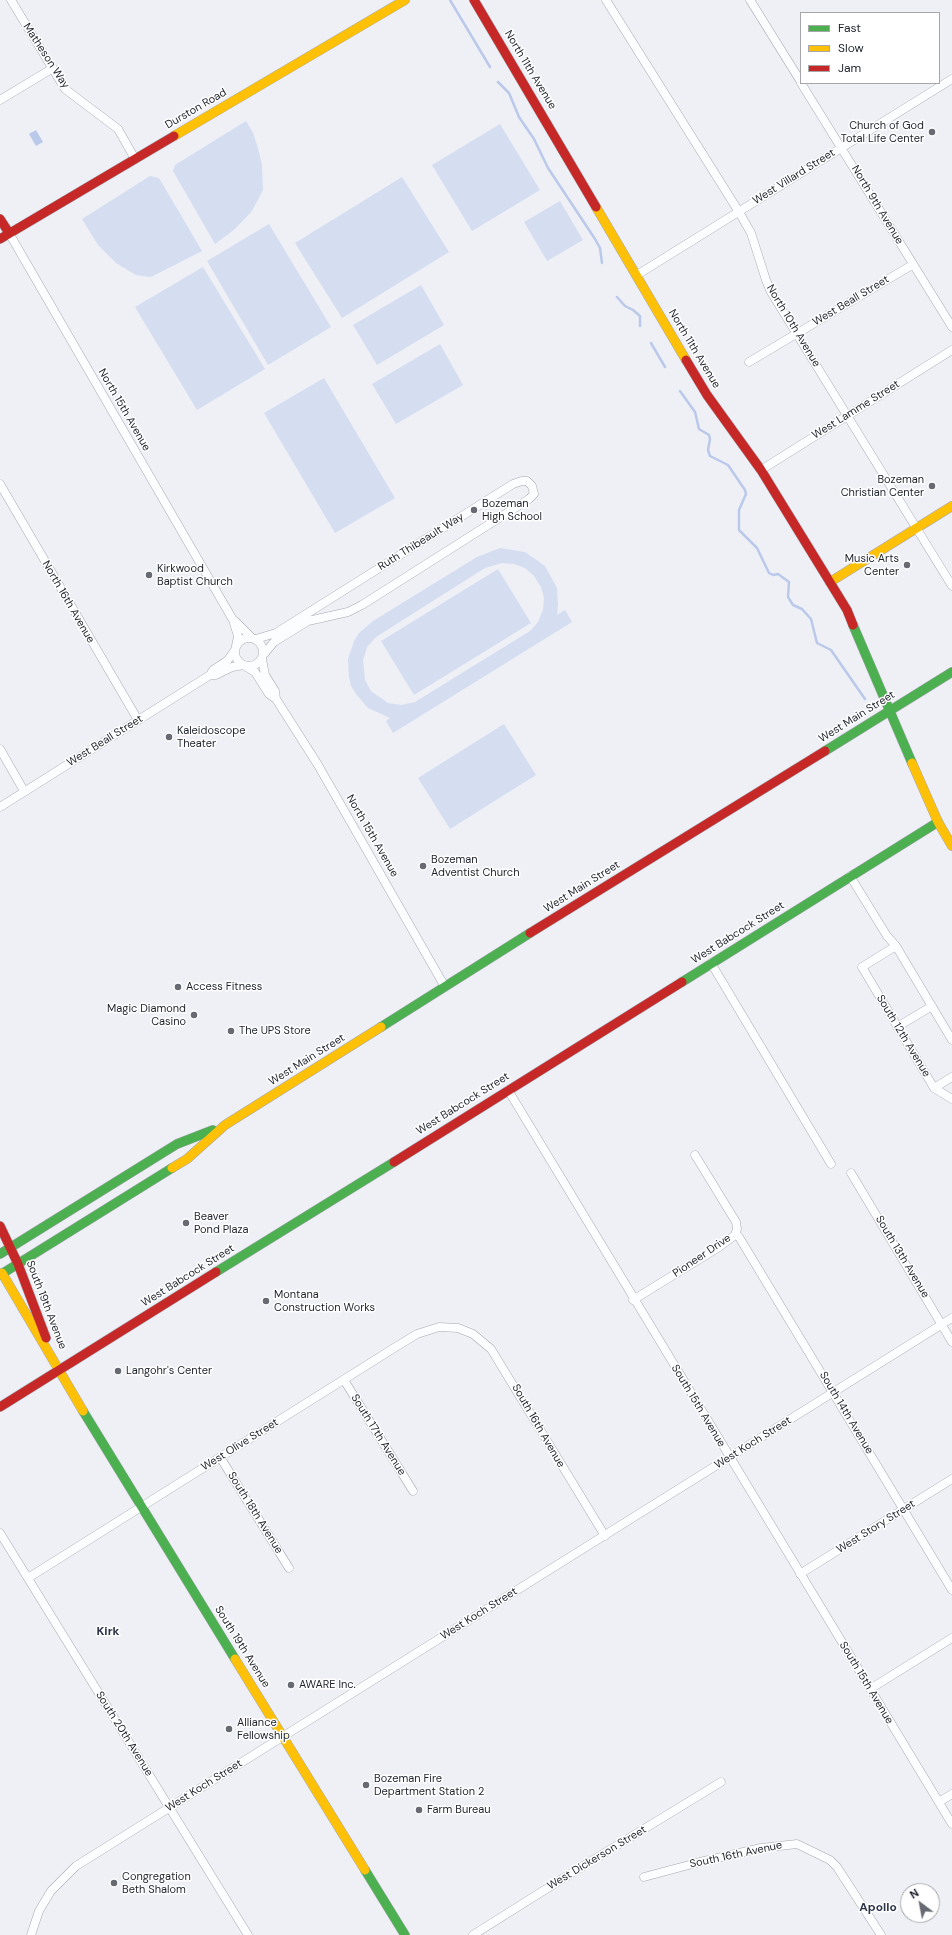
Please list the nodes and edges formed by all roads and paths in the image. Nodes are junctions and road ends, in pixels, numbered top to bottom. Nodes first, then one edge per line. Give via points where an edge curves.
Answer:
1 (11, 0) edge
2 (405, 0) edge
3 (474, 0) edge
4 (606, 0) edge
5 (750, 0) edge
6 (53, 68) junction
7 (952, 79) edge
8 (800, 81) edge
9 (802, 84) edge
10 (0, 100) edge
11 (842, 147) junction
12 (135, 159) junction
13 (739, 212) junction
14 (0, 219) edge
15 (9, 233) junction
16 (0, 239) edge
17 (912, 265) junction
18 (637, 275) junction
19 (952, 327) edge
20 (796, 334) junction
21 (952, 350) edge
22 (749, 362) dead end
23 (848, 416) junction
24 (761, 470) junction
25 (0, 484) edge
26 (952, 506) edge
27 (917, 528) junction
28 (830, 582) junction
29 (952, 586) edge
30 (228, 612) junction
31 (254, 638) junction
32 (236, 648) junction
33 (263, 656) junction
34 (244, 666) junction
35 (952, 672) edge
36 (210, 675) junction
37 (276, 699) junction
38 (890, 710) junction
39 (138, 720) junction
40 (0, 750) edge
41 (24, 791) junction
42 (0, 807) edge
43 (938, 822) junction
44 (948, 831) edge
45 (952, 846) edge
46 (850, 876) junction
47 (896, 946) junction
48 (711, 963) junction
49 (445, 987) junction
50 (932, 1006) junction
51 (897, 1028) junction
52 (952, 1040) edge
53 (952, 1077) edge
54 (934, 1088) junction
55 (508, 1090) junction
56 (952, 1099) edge
57 (225, 1125) junction
58 (695, 1155) dead end
59 (831, 1164) dead end
60 (851, 1172) dead end
61 (0, 1226) edge
62 (739, 1237) dead end
63 (10, 1248) junction
64 (0, 1254) edge
65 (18, 1264) junction
66 (1, 1273) edge
67 (633, 1300) junction
68 (952, 1318) edge
69 (941, 1324) junction
70 (458, 1328) joint
71 (952, 1342) edge
72 (58, 1371) junction
73 (344, 1380) junction
74 (834, 1392) junction
75 (0, 1407) edge
76 (220, 1457) junction
77 (730, 1458) junction
78 (952, 1479) edge
79 (413, 1491) dead end
80 (142, 1506) junction
81 (904, 1509) junction
82 (0, 1533) edge
83 (605, 1536) junction
84 (289, 1568) dead end
85 (800, 1574) junction
86 (28, 1578) junction
87 (952, 1590) edge
88 (952, 1638) edge
89 (870, 1689) junction
90 (284, 1736) junction
91 (721, 1782) dead end
92 (952, 1794) edge
93 (939, 1802) junction
94 (169, 1807) junction
95 (952, 1824) edge
96 (644, 1877) dead end
97 (31, 1935) edge
98 (248, 1935) edge
99 (405, 1935) edge
100 (473, 1935) edge
101 (881, 1935) edge

1 - 6 street, Matheson Way
2 - 12 main road, Durston Road
3 - 18 main road, North 11th Avenue
4 - 13 street, North 10th Avenue
5 - 8 street, North 9th Avenue
6 - 10 street
6 - 12 street, Matheson Way via 65,89 118,129
7 - 11 street, West Villard Street
9 - 11 street, North 9th Avenue
11 - 13 street, West Villard Street
11 - 17 street, North 9th Avenue
12 - 15 main road, Durston Road
13 - 18 street, West Villard Street
13 - 20 street, North 10th Avenue via 754,239 766,280
14 - 15 main road, North 15th Avenue
15 - 16 main road, Durston Road
15 - 30 street, North 15th Avenue
17 - 19 street, North 9th Avenue
17 - 20 street, West Beall Street
18 - 24 main road, North 11th Avenue via 707,395
20 - 22 street, West Beall Street
20 - 23 street, North 10th Avenue
21 - 23 street, West Lamme Street
23 - 24 street, West Lamme Street
23 - 27 street, North 10th Avenue
24 - 28 main road, North 11th Avenue
25 - 39 street, North 16th Avenue
26 - 27 main road
27 - 28 main road
27 - 29 street, North 10th Avenue
28 - 38 main road, North 11th Avenue via 858,631
30 - 31 street, North 15th Avenue
30 - 32 street, North 15th Avenue via 238,636
31 - 32 street via 242,639
31 - 33 street via 262,645
31 - 33 street, Ruth Thibeault Way via 276,633 513,484 527,481 532,486 534,494 530,499 362,605 348,612 308,621 274,642
32 - 34 street via 237,660
32 - 36 street, West Beall Street via 228,660
33 - 34 street via 255,665
33 - 37 street, North 15th Avenue via 265,674 275,691
34 - 36 street, West Beall Street via 232,667 216,675
34 - 37 street, North 15th Avenue via 255,672 269,694
35 - 38 main road, West Main Street
36 - 39 street, West Beall Street
37 - 49 street, North 15th Avenue via 318,764
38 - 43 main road, North 11th Avenue
38 - 49 main road, West Main Street
39 - 41 street, West Beall Street
40 - 41 street
41 - 42 street, West Beall Street
43 - 44 main road, North 11th Avenue
43 - 46 main road, West Babcock Street
44 - 45 main road, North 11th Avenue
46 - 47 street via 887,936
46 - 48 main road, West Babcock Street
47 - 50 street
47 - 51 street, South 12th Avenue via 862,967
48 - 55 main road, West Babcock Street
48 - 59 street
49 - 57 main road, West Main Street
50 - 51 street
50 - 52 street
51 - 54 street, South 12th Avenue
53 - 54 street
54 - 56 street, South 12th Avenue
55 - 67 street, South 15th Avenue
55 - 72 main road, West Babcock Street
57 - 63 main road, West Main Street via 178,1144
57 - 65 main road, West Main Street via 187,1159
58 - 67 street, Pioneer Drive via 736,1222 735,1235
60 - 69 street, South 13th Avenue
61 - 63 main road, South 19th Avenue
62 - 74 street, South 14th Avenue
63 - 64 main road, West Main Street
63 - 65 main road, South 19th Avenue
65 - 66 main road, West Main Street
65 - 72 main road, South 19th Avenue
66 - 72 main road, South 19th Avenue
67 - 77 street, South 15th Avenue
68 - 69 street, West Koch Street
69 - 71 street, South 13th Avenue
69 - 74 street, West Koch Street
70 - 73 street, West Olive Street via 439,1327 417,1334
70 - 83 street, South 16th Avenue via 473,1334 491,1349
72 - 75 main road, West Babcock Street
72 - 80 main road, South 19th Avenue
73 - 76 street, West Olive Street
73 - 79 street, South 17th Avenue
74 - 77 street, West Koch Street
74 - 81 street, South 14th Avenue
76 - 80 street, West Olive Street
76 - 84 street, South 18th Avenue
77 - 83 street, West Koch Street
77 - 85 street, South 15th Avenue
78 - 81 street, West Story Street
80 - 86 street, West Olive Street
80 - 90 main road, South 19th Avenue
81 - 85 street, West Story Street
81 - 87 street, South 14th Avenue
82 - 86 street, South 20th Avenue
83 - 90 street, West Koch Street
85 - 89 street, South 15th Avenue
86 - 94 street, South 20th Avenue
88 - 89 street
89 - 93 street, South 15th Avenue
90 - 94 street, West Koch Street
90 - 99 main road, South 19th Avenue
91 - 100 street, West Dickerson Street
92 - 93 street
93 - 95 street, South 15th Avenue
94 - 97 street, West Koch Street via 76,1866 51,1891 39,1911
94 - 98 street, South 20th Avenue
96 - 101 street, South 16th Avenue via 761,1848 797,1844 830,1860 837,1867

